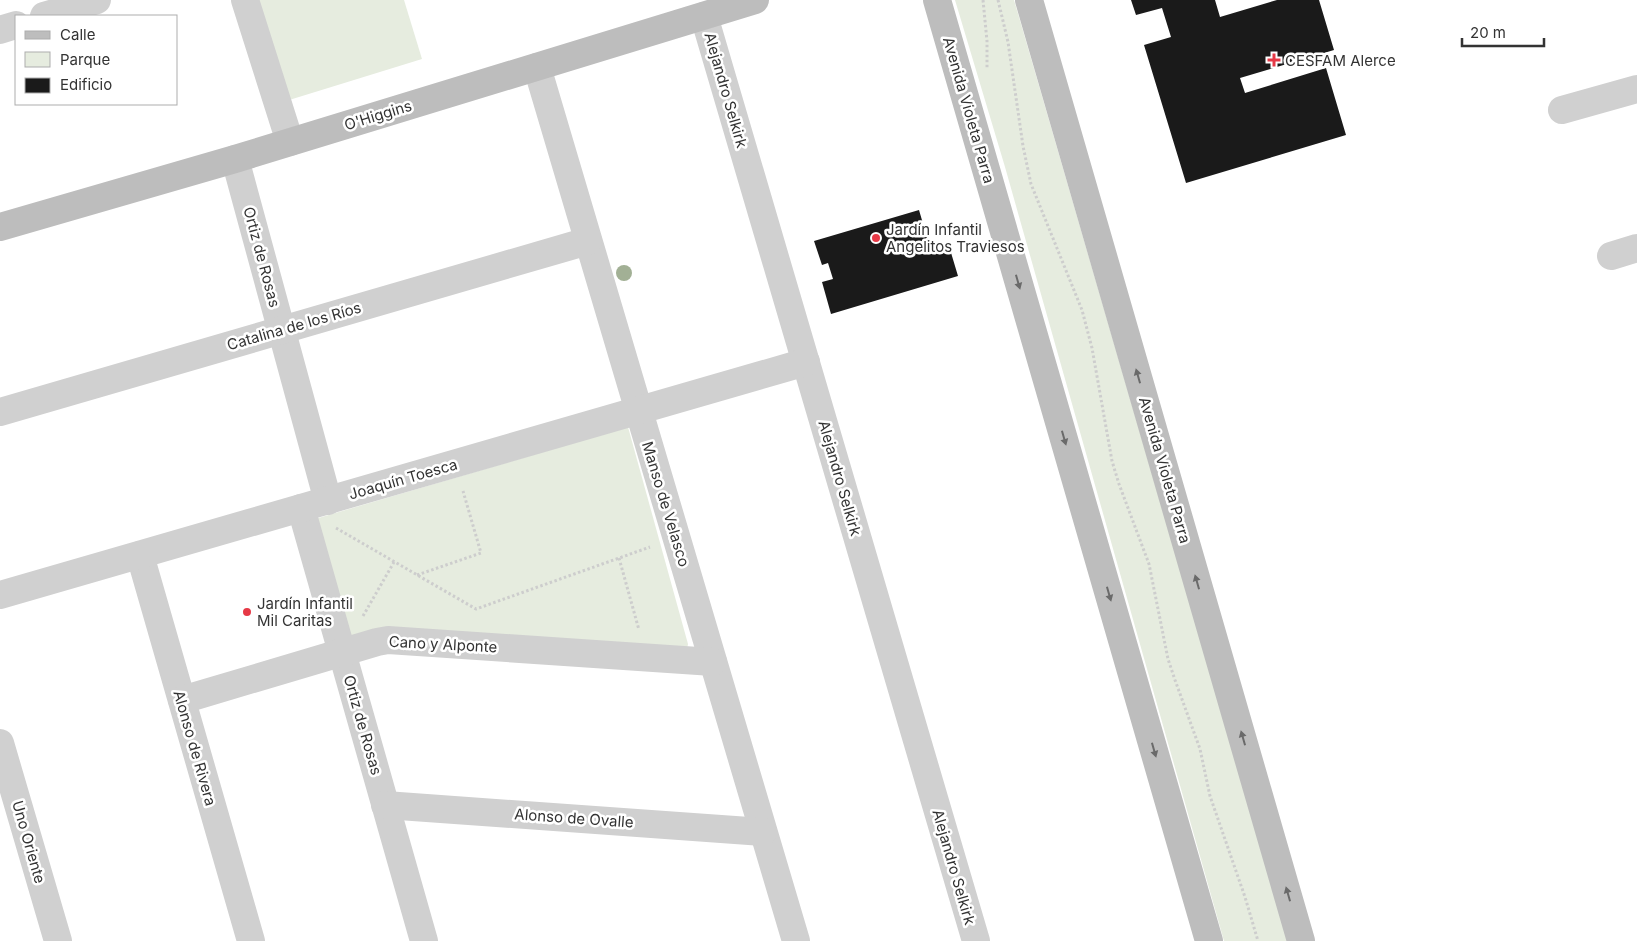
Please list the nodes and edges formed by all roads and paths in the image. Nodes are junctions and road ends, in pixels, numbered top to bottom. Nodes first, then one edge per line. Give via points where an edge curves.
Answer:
1 (97, 0) edge
2 (245, 0) edge
3 (755, 0) edge
4 (936, 0) edge
5 (998, 0) edge
6 (1029, 0) edge
7 (47, 15) edge
8 (704, 16) junction
9 (15, 25) edge
10 (0, 30) edge
11 (537, 67) junction
12 (1637, 89) edge
13 (1562, 110) dead end
14 (290, 142) junction
15 (235, 159) junction
16 (0, 227) edge
17 (588, 241) junction
18 (1637, 248) edge
19 (1611, 256) dead end
20 (281, 330) junction
21 (806, 362) junction
22 (639, 411) junction
23 (0, 412) edge
24 (455, 464) junction
25 (328, 501) junction
26 (301, 508) junction
27 (676, 537) junction
28 (140, 555) junction
29 (619, 558) junction
30 (394, 562) junction
31 (417, 575) junction
32 (0, 595) edge
33 (342, 652) junction
34 (647, 657) junction
35 (713, 662) junction
36 (182, 700) junction
37 (0, 743) edge
38 (385, 805) junction
39 (763, 832) junction
40 (50, 939) edge
41 (251, 941) edge
42 (424, 941) edge
43 (796, 941) edge
44 (976, 941) edge
45 (1209, 941) edge
46 (1258, 941) edge
47 (1301, 941) edge

1 - 7 street
2 - 14 street
3 - 8 main road, O'Higgins
4 -> 45 main road, Avenida Violeta Parra
5 - 46 path via 1031,184 1082,310 1112,461 1149,564 1171,666 1200,749 1210,796
47 -> 6 main road, Avenida Violeta Parra
8 - 11 main road, O'Higgins
8 - 21 street, Alejandro Selkirk
9 - 10 street
11 - 14 main road, O'Higgins
11 - 17 street, Manso de Velasco
12 - 13 street
14 - 15 main road, O'Higgins
15 - 16 main road, O'Higgins
15 - 20 street, Ortiz de Rosas
17 - 20 street, Catalina de los Ríos
17 - 22 street, Manso de Velasco
18 - 19 street
20 - 23 street, Catalina de los Ríos
20 - 25 street, Ortiz de Rosas
21 - 22 street, Joaquín Toesca
21 - 44 street, Alejandro Selkirk
22 - 24 street, Joaquín Toesca
22 - 27 street, Manso de Velasco
24 - 25 street, Joaquín Toesca
24 - 31 path via 481,553
25 - 26 street, Joaquín Toesca
26 - 28 street, Joaquín Toesca
26 - 30 path
26 - 33 street, Ortiz de Rosas
27 - 29 path
27 - 35 street, Manso de Velasco
28 - 32 street, Joaquín Toesca
28 - 36 street, Alonso de Rivera
29 - 31 path via 479,609
29 - 34 path
30 - 31 path
30 - 33 path
33 - 34 street, Cano y Alponte via 399,640
33 - 36 street, Cano y Alponte
33 - 38 street, Ortiz de Rosas
34 - 35 street, Cano y Alponte
35 - 39 street, Manso de Velasco
36 - 41 street, Alonso de Rivera
37 - 40 street, Uno Oriente
38 - 39 street, Alonso de Ovalle
38 - 42 street, Ortiz de Rosas
39 - 43 street, Manso de Velasco

